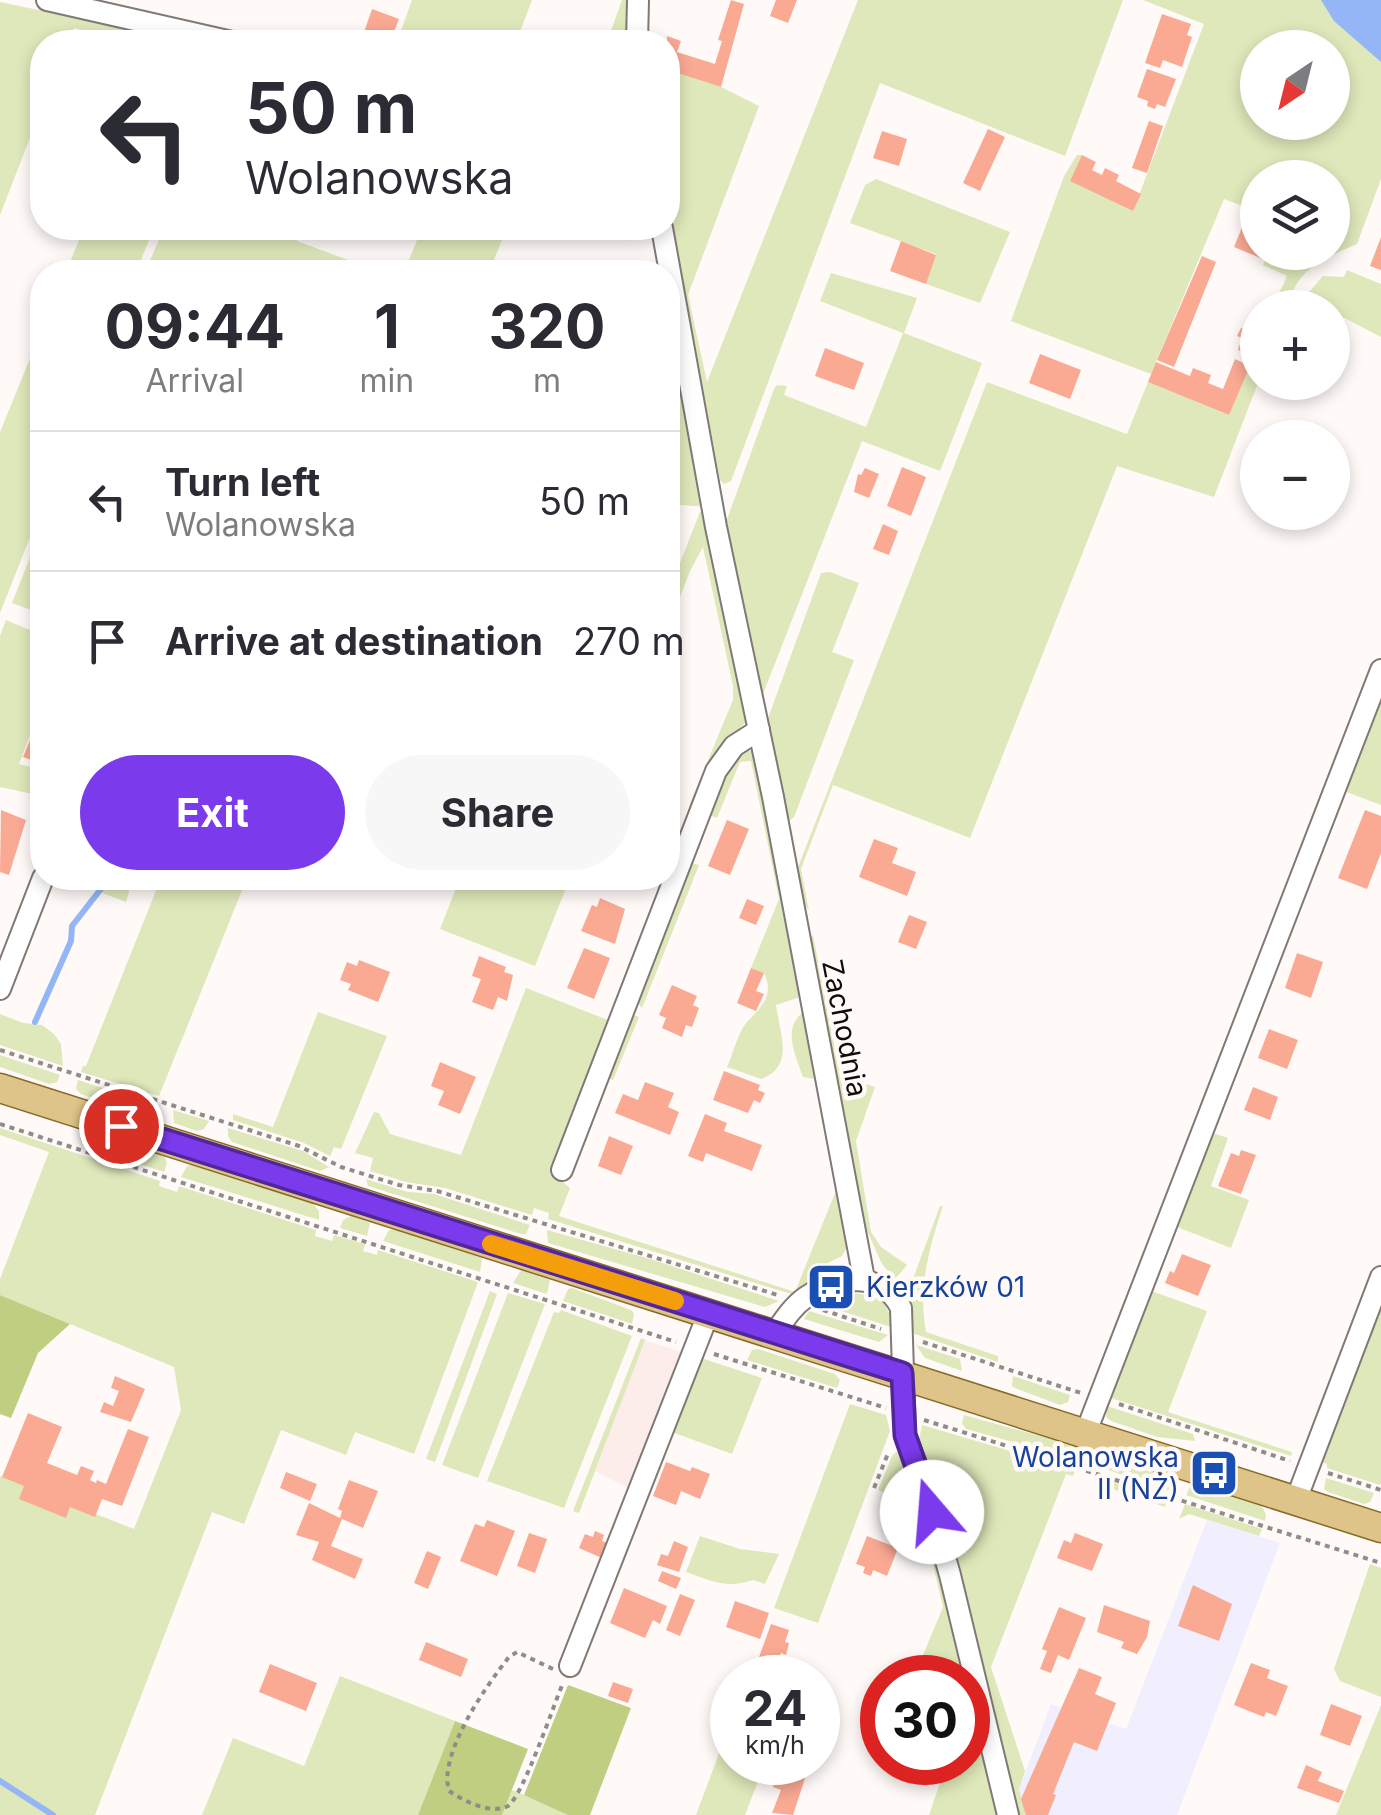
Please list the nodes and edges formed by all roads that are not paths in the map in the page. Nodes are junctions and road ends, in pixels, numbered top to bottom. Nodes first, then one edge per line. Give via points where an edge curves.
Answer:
1 (46, 0) edge
2 (638, 0) edge
3 (179, 30) edge
4 (637, 30) edge
5 (680, 328) edge
6 (1381, 670) edge
7 (758, 730) junction
8 (680, 864) edge
9 (38, 890) edge
10 (670, 890) edge
11 (0, 989) edge
12 (0, 1088) edge
13 (562, 1170) dead end
14 (1381, 1277) edge
15 (864, 1279) junction
16 (709, 1312) junction
17 (775, 1333) junction
18 (902, 1373) junction
19 (1086, 1432) junction
20 (1296, 1500) junction
21 (1381, 1528) edge
22 (568, 1671) road end
23 (1008, 1815) edge

1 - 3 street
2 - 4 street
5 - 7 street, Zachodnia
6 - 19 street
7 - 8 street via 734,746 716,771
7 - 15 street, Zachodnia
9 - 11 street
10 - 13 street
12 - 16 main road
14 - 20 street
15 - 17 street via 842,1282 801,1303
15 - 18 street via 896,1298 904,1317
16 - 17 main road
16 - 22 street
17 - 18 main road
18 - 19 main road
18 - 23 street via 905,1435 950,1575
19 - 20 main road
20 - 21 main road

